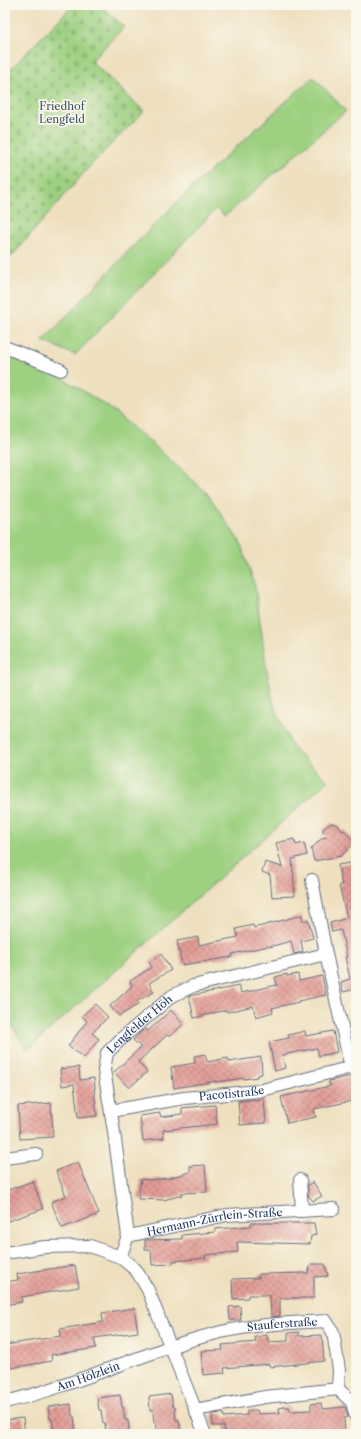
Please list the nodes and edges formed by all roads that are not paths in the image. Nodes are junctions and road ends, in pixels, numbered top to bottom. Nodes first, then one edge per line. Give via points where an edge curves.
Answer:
1 (5, 347) edge
2 (61, 370) dead end
3 (312, 880) dead end
4 (326, 954) junction
5 (353, 1067) edge
6 (111, 1111) junction
7 (36, 1154) dead end
8 (5, 1158) edge
9 (300, 1180) dead end
10 (334, 1209) dead end
11 (302, 1211) junction
12 (128, 1236) junction
13 (5, 1253) edge
14 (120, 1257) junction
15 (171, 1346) junction
16 (338, 1389) junction
17 (5, 1402) edge
18 (195, 1410) junction
19 (356, 1417) edge
20 (205, 1434) edge

1 - 2 street
3 - 4 street, Pacotistraße
4 - 5 street, Pacotistraße
4 - 6 street, Lengfelder Höh via 193,986 172,996 107,1054 104,1070
5 - 6 street, Pacotistraße via 258,1091 184,1098
6 - 12 street, Lengfelder Höh
7 - 8 street
9 - 11 street
10 - 11 street, Hermann-Zürrlein-Straße
11 - 12 street, Hermann-Zürrlein-Straße via 227,1215
12 - 14 street, Lengfelder Höh
13 - 14 street via 45,1247 90,1246
14 - 15 street via 136,1270 148,1290
15 - 16 street, Stauferstraße via 258,1325 326,1321 334,1332 339,1370
15 - 17 street, Am Hölzlein via 77,1381
15 - 18 street
16 - 18 street via 265,1397
16 - 19 street via 352,1402
18 - 20 street

